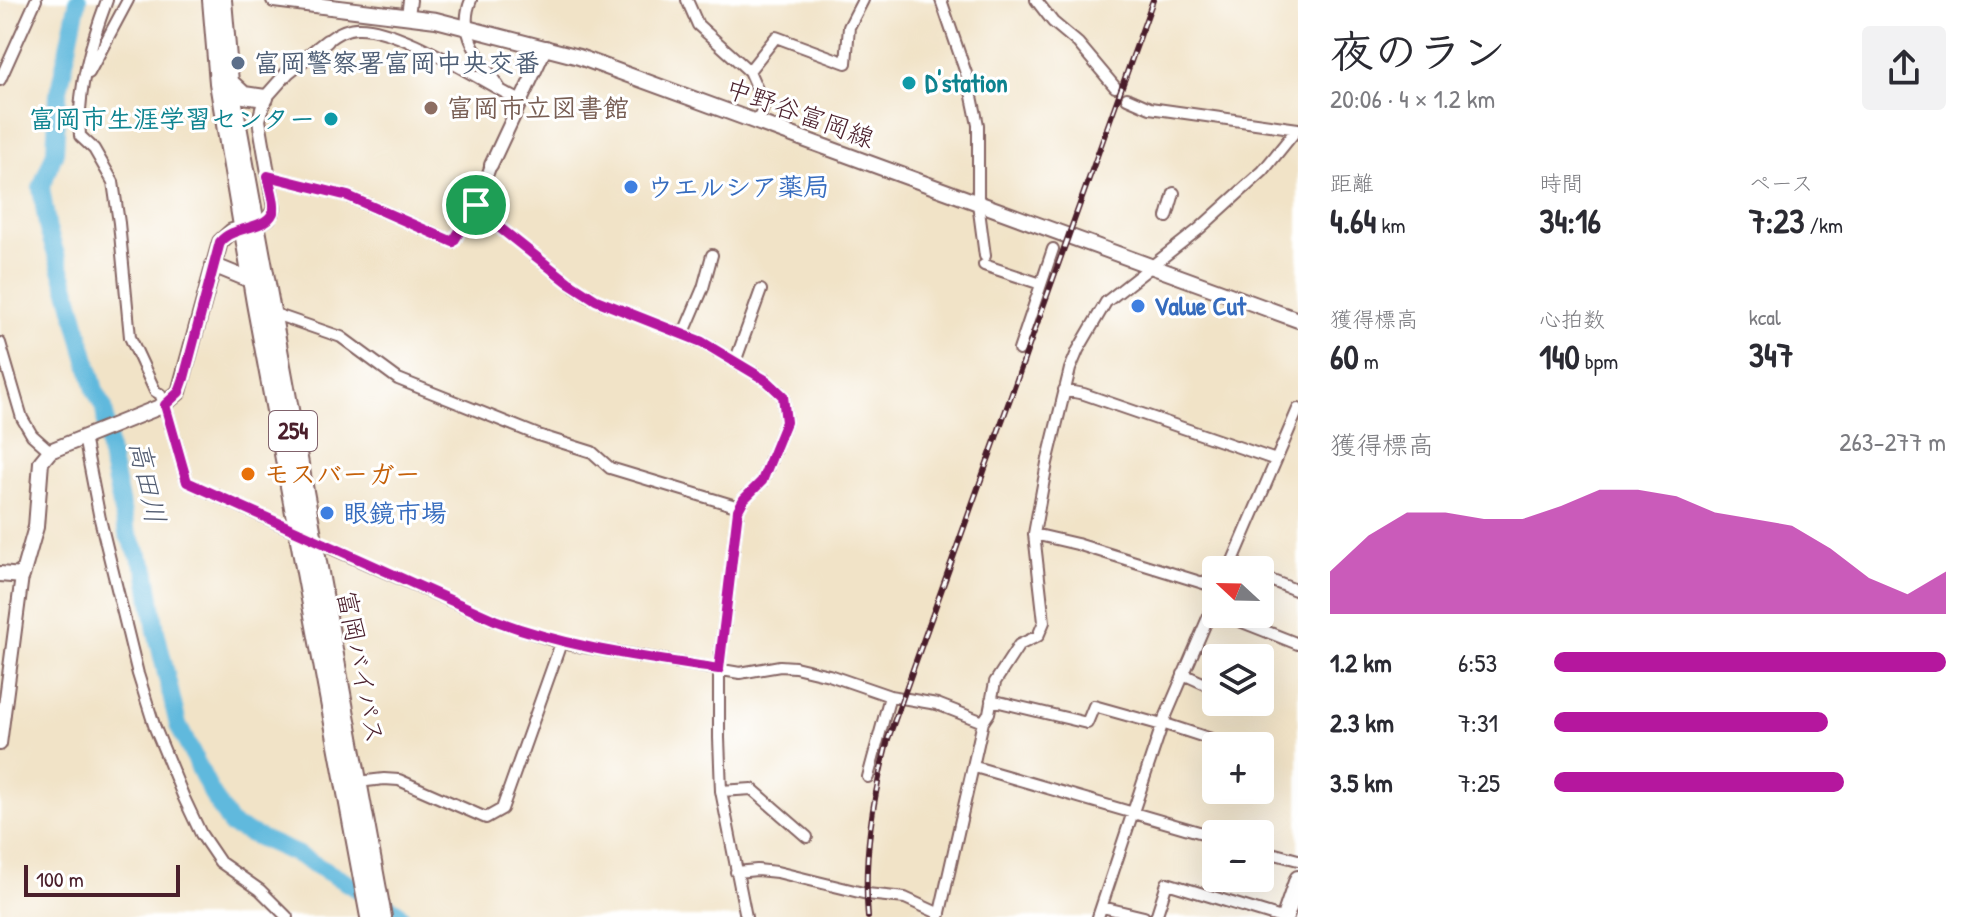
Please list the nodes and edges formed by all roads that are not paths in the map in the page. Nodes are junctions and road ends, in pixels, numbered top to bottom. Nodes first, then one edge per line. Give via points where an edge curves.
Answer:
1 (36, 0) edge
2 (107, 0) edge
3 (128, 0) edge
4 (211, 0) edge
5 (223, 0) edge
6 (274, 0) edge
7 (410, 0) edge
8 (471, 0) edge
9 (687, 0) edge
10 (863, 0) edge
11 (941, 0) edge
12 (1036, 0) edge
13 (368, 5) edge
14 (408, 16) junction
15 (465, 26) junction
16 (327, 41) joint
17 (546, 47) junction
18 (749, 71) junction
19 (0, 80) edge
20 (230, 82) junction
21 (83, 85) junction
22 (1115, 87) dead end
23 (501, 90) junction
24 (265, 98) junction
25 (1127, 98) dead end
26 (521, 101) junction
27 (757, 123) junction
28 (1298, 129) edge
29 (491, 165) joint
30 (268, 176) junction
31 (1174, 193) dead end
32 (978, 203) junction
33 (476, 205) junction
34 (1167, 217) dead end
35 (251, 227) junction
36 (1053, 249) dead end
37 (712, 255) dead end
38 (213, 265) junction
39 (1153, 266) junction
40 (252, 281) junction
41 (1041, 284) junction
42 (761, 290) dead end
43 (272, 313) junction
44 (1298, 320) edge
45 (683, 335) junction
46 (0, 343) edge
47 (1019, 350) dead end
48 (735, 362) junction
49 (1064, 390) junction
50 (164, 405) junction
51 (1298, 409) edge
52 (87, 436) junction
53 (50, 451) junction
54 (1276, 460) junction
55 (739, 507) junction
56 (1034, 534) junction
57 (306, 537) junction
58 (1235, 556) edge
59 (0, 574) edge
60 (22, 576) junction
61 (1274, 582) edge
62 (1202, 583) edge
63 (1298, 591) edge
64 (1206, 628) edge
65 (1261, 628) edge
66 (561, 643) junction
67 (1298, 644) edge
68 (719, 669) junction
69 (1183, 674) junction
70 (1202, 683) edge
71 (890, 696) junction
72 (991, 700) junction
73 (983, 722) junction
74 (1162, 724) junction
75 (1202, 736) edge
76 (0, 744) edge
77 (975, 767) junction
78 (868, 777) dead end
79 (358, 782) junction
80 (721, 791) junction
81 (1133, 813) junction
82 (1202, 833) edge
83 (807, 837) dead end
84 (1274, 854) edge
85 (1298, 860) edge
86 (736, 872) junction
87 (1297, 883) edge
88 (1100, 912) edge
89 (940, 916) edge
90 (287, 917) edge
91 (369, 917) edge
92 (383, 917) edge
93 (746, 917) edge
94 (1144, 917) edge
95 (1156, 917) edge
96 (1278, 917) edge
97 (1285, 917) edge

1 - 19 street
2 - 21 street
3 - 21 street
4 - 35 highway, 富岡バイパス / 254 via 218,83
5 - 20 highway, 富岡バイパス / 254
6 - 13 main road, 中野谷富岡線
7 - 14 street
8 - 15 street
9 - 18 street via 698,25
10 - 18 street via 849,27 846,63 776,37
11 - 32 street via 978,125
12 - 22 street
13 - 14 main road, 中野谷富岡線
14 - 15 main road, 中野谷富岡線
15 - 17 main road, 中野谷富岡線
15 - 23 street
16 - 23 street via 349,29 385,31
16 - 24 street
17 - 26 street
17 - 27 main road, 中野谷富岡線
18 - 27 street via 764,105
20 - 24 highway via 244,95
20 - 35 highway, 富岡バイパス / 254
21 - 50 street via 80,136 113,182 130,337
23 - 26 street
24 - 30 street via 259,120
25 - 28 street via 1150,108
26 - 29 street
27 - 32 main road, 中野谷富岡線
28 - 39 street via 1263,171
29 - 33 street
30 - 33 street via 348,196 453,242
30 - 35 street via 274,208 269,218
31 - 34 street
32 - 39 main road, 中野谷富岡線
32 - 41 street via 985,261
33 - 45 street via 596,300
35 - 38 main road via 225,237
35 - 40 highway, 富岡バイパス / 254
35 - 43 highway, 富岡バイパス / 254
36 - 41 street
37 - 45 street
38 - 40 main road
38 - 50 main road via 184,378 179,392
39 - 44 main road, 中野谷富岡線
39 - 49 street via 1106,302 1078,350
40 - 57 highway, 富岡バイパス / 254
41 - 47 street
42 - 48 street
43 - 55 street via 341,337 398,379 582,447 610,468
43 - 57 highway, 富岡バイパス / 254
45 - 48 street
46 - 53 street via 22,418
48 - 55 street via 783,396 786,422 762,481
49 - 54 street
49 - 56 street
50 - 52 main road
50 - 57 street via 187,482
51 - 54 street
52 - 53 main road
52 - 90 street via 100,519 138,674 184,798 220,862
53 - 60 main road via 41,462 36,527
54 - 58 street
55 - 68 street
56 - 62 street
56 - 72 street via 1044,622 1038,636 1019,645 995,682
57 - 66 street via 497,621
57 - 79 highway, 富岡バイパス / 254
57 - 91 highway, 富岡バイパス / 254
59 - 60 main road
60 - 76 street
61 - 63 street
64 - 69 street
65 - 67 street
66 - 68 street
66 - 79 street via 502,809 486,818 399,780
68 - 71 street via 740,673 795,667
68 - 80 street
69 - 70 street
69 - 74 street
71 - 73 street via 937,704
71 - 78 street
72 - 73 street
72 - 74 street via 1087,723 1094,706
73 - 77 street
74 - 75 street
74 - 81 street
77 - 81 street
77 - 89 street
79 - 92 highway, 富岡バイパス / 254
80 - 83 street via 752,789
80 - 86 street
81 - 82 street
81 - 88 street
84 - 85 street
86 - 89 street via 777,872 905,898
86 - 93 street
87 - 97 highway
88 - 94 street
95 - 96 street via 1167,883

